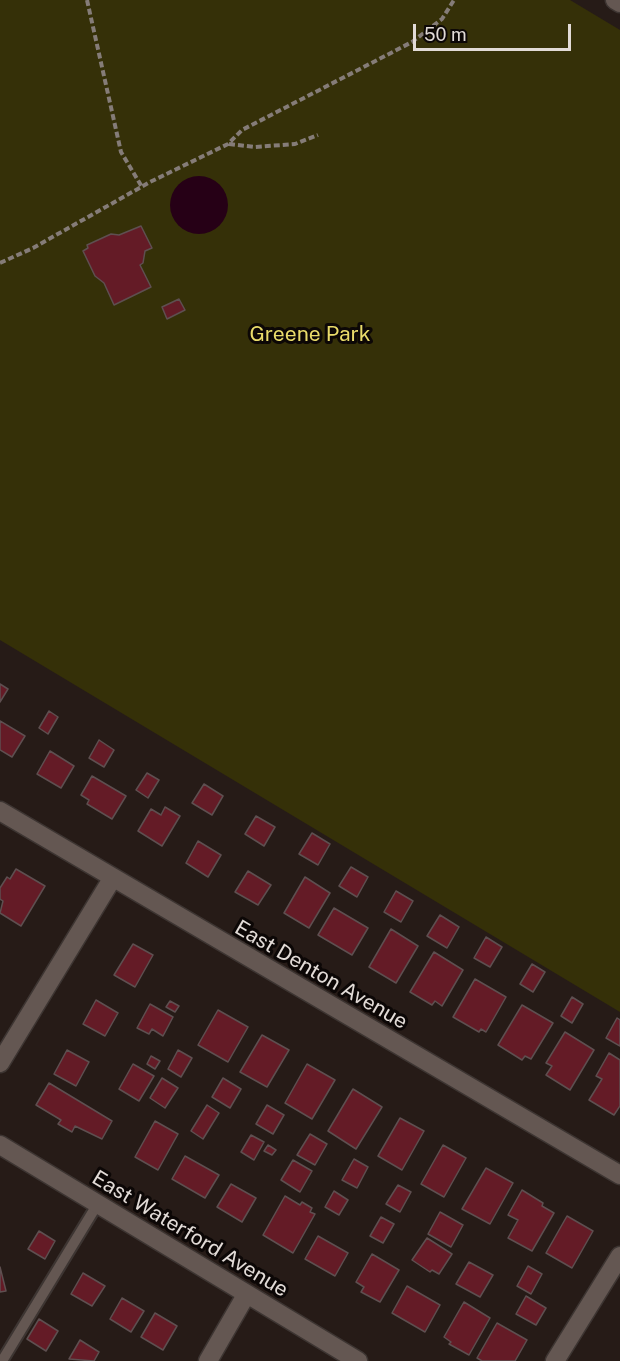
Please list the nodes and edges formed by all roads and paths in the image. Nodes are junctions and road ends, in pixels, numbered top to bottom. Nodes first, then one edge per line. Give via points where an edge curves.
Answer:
1 (87, 0) edge
2 (454, 0) edge
3 (615, 0) edge
4 (620, 3) edge
5 (318, 135) dead end
6 (228, 144) junction
7 (142, 187) junction
8 (0, 263) edge
9 (0, 811) edge
10 (112, 879) junction
11 (0, 1063) edge
12 (0, 1146) edge
13 (620, 1175) edge
14 (97, 1204) junction
15 (620, 1256) edge
16 (246, 1295) junction
17 (2, 1361) edge
18 (208, 1361) edge
19 (358, 1361) edge
20 (555, 1361) edge

1 - 7 path via 121,152
2 - 6 path via 442,19 412,42 242,130
3 - 4 street
5 - 6 path via 295,144
6 - 7 path
7 - 8 path
9 - 10 street, East Denton Avenue
10 - 11 street
10 - 13 street, East Denton Avenue
12 - 14 street, East Waterford Avenue
14 - 16 street, East Waterford Avenue
14 - 17 lane
15 - 20 street
16 - 18 street
16 - 19 street, East Waterford Avenue

